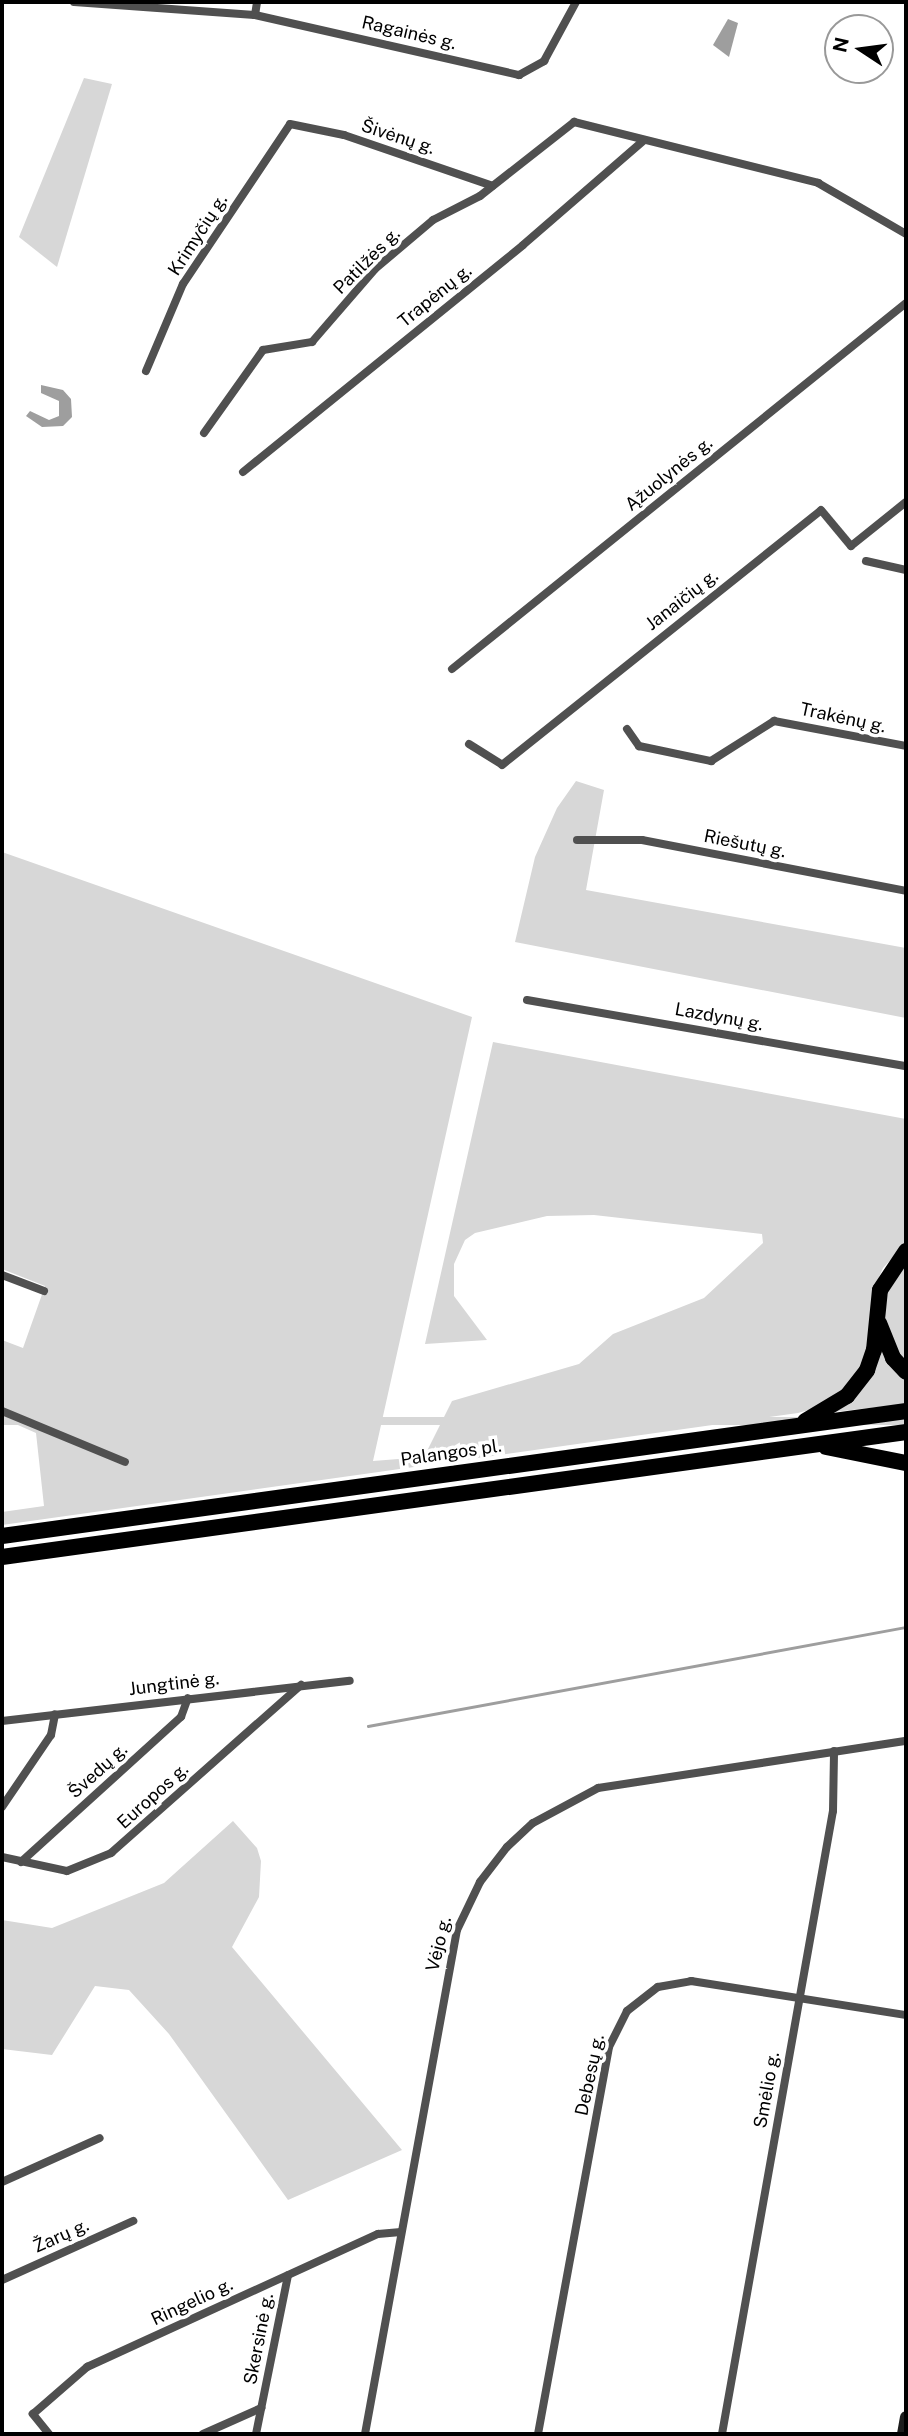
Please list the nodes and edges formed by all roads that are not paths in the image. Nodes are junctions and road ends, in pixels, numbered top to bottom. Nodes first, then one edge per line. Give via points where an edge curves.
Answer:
1 (74, 2) edge
2 (257, 2) edge
3 (576, 2) edge
4 (255, 15) junction
5 (290, 124) joint
6 (643, 141) junction
7 (493, 186) junction
8 (906, 234) edge
9 (906, 303) edge
10 (146, 371) dead end
11 (204, 433) dead end
12 (243, 472) dead end
13 (906, 502) edge
14 (866, 561) dead end
15 (906, 570) edge
16 (452, 669) dead end
17 (626, 729) dead end
18 (469, 744) dead end
19 (906, 746) edge
20 (577, 840) dead end
21 (906, 891) edge
22 (527, 1000) dead end
23 (906, 1066) edge
24 (906, 1251) edge
25 (2, 1275) edge
26 (44, 1291) dead end
27 (877, 1317) junction
28 (906, 1372) edge
29 (2, 1411) edge
30 (906, 1411) edge
31 (801, 1424) junction
32 (906, 1432) edge
33 (806, 1444) junction
34 (125, 1461) dead end
35 (906, 1463) edge
36 (2, 1536) edge
37 (2, 1557) edge
38 (350, 1681) dead end
39 (301, 1685) junction
40 (188, 1698) junction
41 (55, 1714) junction
42 (2, 1721) edge
43 (906, 1741) edge
44 (834, 1751) junction
45 (2, 1807) edge
46 (2, 1857) edge
47 (21, 1862) junction
48 (799, 1997) junction
49 (906, 2015) edge
50 (100, 2137) dead end
51 (2, 2182) edge
52 (133, 2221) dead end
53 (401, 2232) junction
54 (288, 2275) junction
55 (2, 2280) edge
56 (261, 2408) junction
57 (906, 2417) edge
58 (49, 2434) edge
59 (203, 2434) edge
60 (256, 2434) edge
61 (365, 2434) edge
62 (538, 2434) edge
63 (722, 2434) edge
64 (903, 2434) edge

1 - 4 street, Ragainės g.
2 - 4 street
3 - 4 street, Ragainės g. via 544,61 529,74 507,74
5 - 7 street, Šivėnų g. via 344,135
5 - 10 street, Krimyčių g. via 183,284
6 - 7 street, Patilžės g. via 574,122
6 - 8 street via 818,183
6 - 12 street, Trapėnų g. via 523,245
7 - 11 street, Patilžės g. via 433,220 385,261 312,342 263,350
9 - 16 street, Ąžuolynės g.
13 - 18 street, Janaičių g. via 851,546 821,510 502,765
14 - 15 street
17 - 19 street, Trakėnų g. via 639,746 711,761 774,721
20 - 21 street, Riešutų g. via 642,840
22 - 23 street, Lazdynų g.
24 - 27 highway via 884,1280
25 - 26 street
27 - 28 highway via 893,1358
27 - 31 highway via 874,1350 862,1380 847,1396
29 - 34 street
30 - 31 highway, Palangos pl.
31 - 36 highway, Palangos pl.
32 - 33 highway
33 - 35 highway
33 - 37 highway
38 - 39 street, Jungtinė g.
39 - 40 street, Jungtinė g.
39 - 47 street, Europos g. via 111,1853 67,1871
40 - 41 street, Jungtinė g.
40 - 47 street, Švedų g. via 181,1717
41 - 42 street, Jungtinė g.
41 - 45 street via 51,1735
43 - 44 street, Vėjo g.
44 - 48 street, Smėlio g. via 833,1811
44 - 53 street, Vėjo g. via 598,1788 551,1812 507,1847 480,1882 457,1930
46 - 47 street, Europos g.
48 - 49 street, Debesų g.
48 - 62 street, Debesų g. via 672,1982 643,1995 617,2027
48 - 63 street, Smėlio g.
50 - 51 street
52 - 55 street, Žarų g.
53 - 54 street, Ringelio g. via 378,2234
53 - 61 street, Vėjo g.
54 - 56 street, Skersinė g.
54 - 58 street, Ringelio g. via 87,2367 33,2414
56 - 59 street, Skersinė g.
56 - 60 street, Skersinė g.
57 - 64 main road

